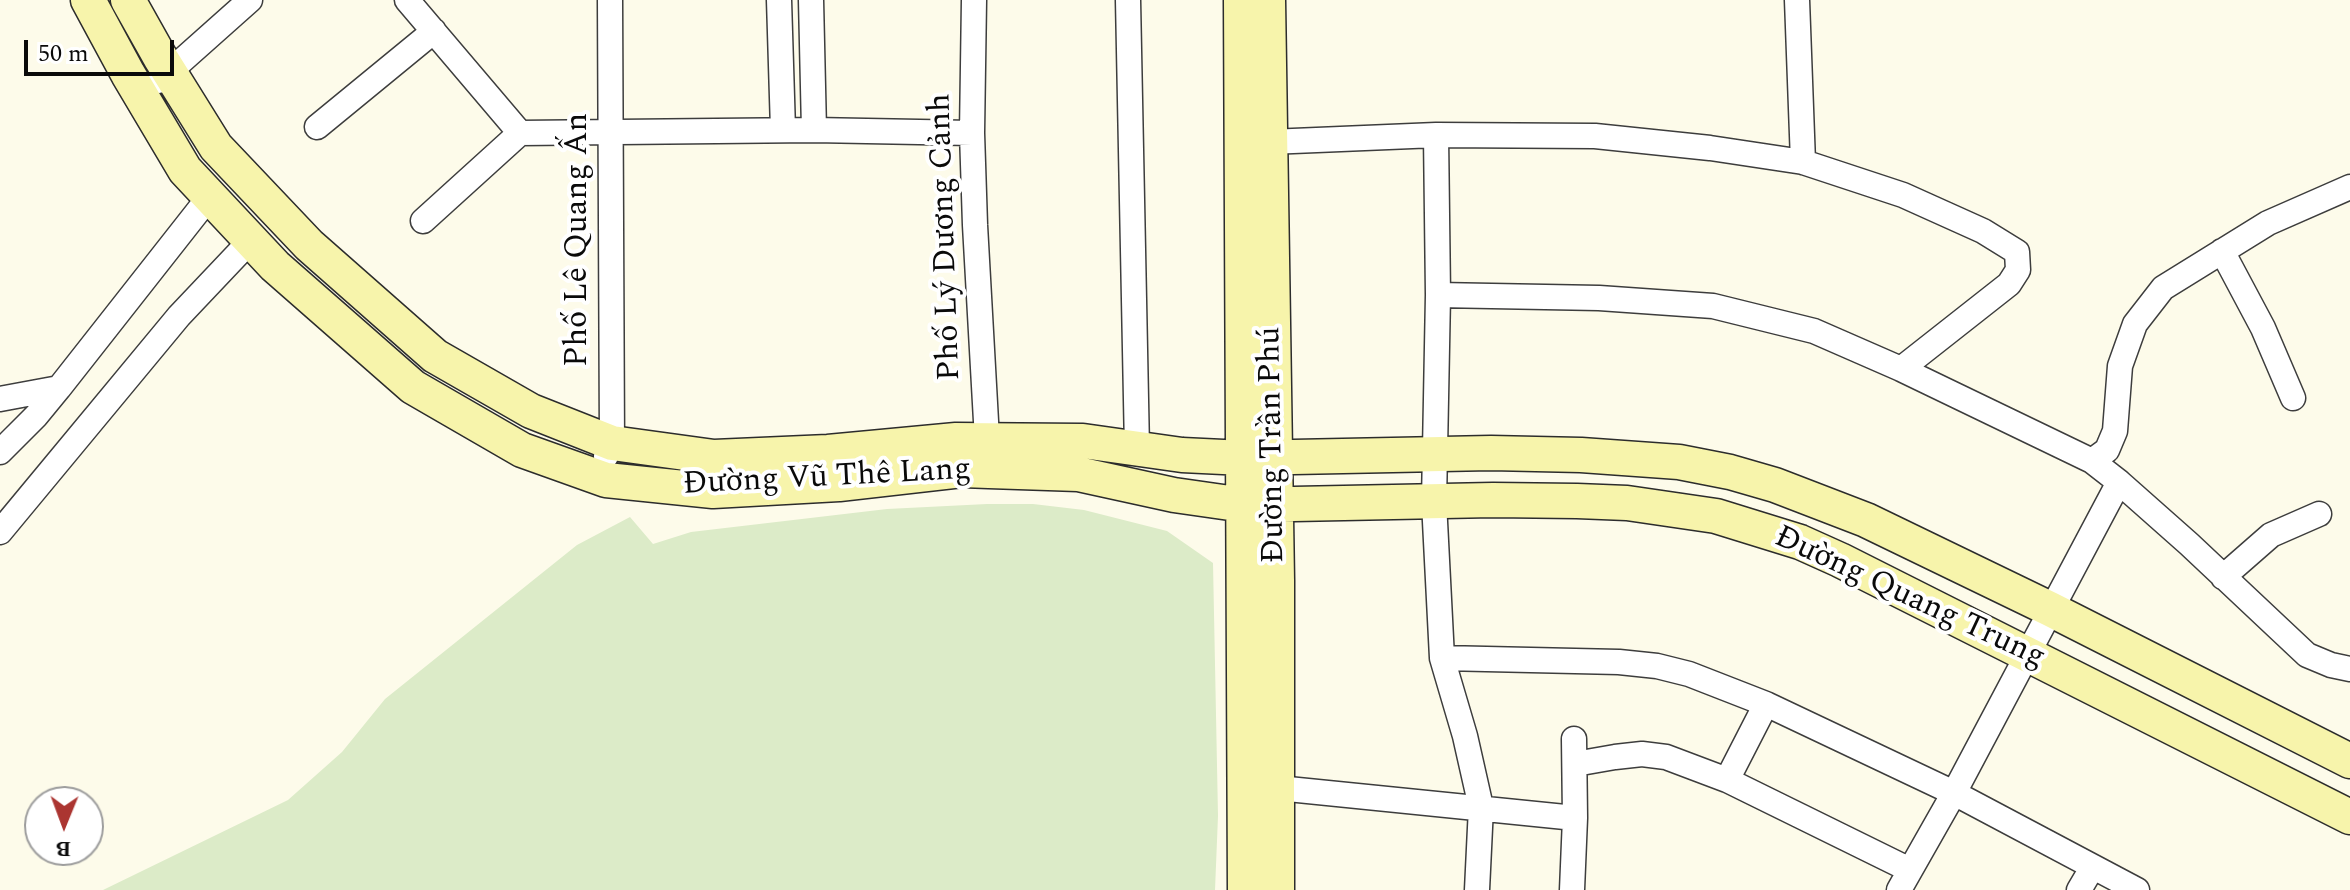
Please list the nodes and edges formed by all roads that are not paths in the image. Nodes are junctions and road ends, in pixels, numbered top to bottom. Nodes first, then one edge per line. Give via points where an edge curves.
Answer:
1 (88, 0) edge
2 (128, 0) edge
3 (250, 0) edge
4 (407, 0) edge
5 (610, 0) edge
6 (779, 0) edge
7 (811, 0) edge
8 (974, 0) edge
9 (1128, 0) edge
10 (1241, 0) edge
11 (1268, 0) edge
12 (1797, 0) edge
13 (434, 31) junction
14 (169, 71) junction
15 (141, 97) junction
16 (317, 127) dead end
17 (783, 130) junction
18 (814, 130) junction
19 (612, 132) junction
20 (520, 133) junction
21 (972, 133) junction
22 (1436, 135) junction
23 (1269, 142) junction
24 (1803, 162) junction
25 (2350, 187) edge
26 (210, 196) junction
27 (423, 221) dead end
28 (251, 240) junction
29 (2222, 251) junction
30 (1438, 295) junction
31 (1901, 369) junction
32 (59, 388) junction
33 (2293, 398) dead end
34 (0, 399) edge
35 (612, 443) junction
36 (1137, 449) junction
37 (0, 452) edge
38 (1434, 454) junction
39 (988, 456) junction
40 (1259, 458) junction
41 (2092, 461) junction
42 (597, 477) junction
43 (2119, 482) junction
44 (1434, 502) junction
45 (1260, 505) junction
46 (2319, 514) dead end
47 (0, 532) edge
48 (2223, 577) junction
49 (2050, 609) junction
50 (2028, 653) junction
51 (1442, 658) junction
52 (2350, 669) edge
53 (1766, 704) junction
54 (1574, 739) dead end
55 (2350, 761) edge
56 (1575, 764) junction
57 (1727, 780) junction
58 (1278, 788) junction
59 (1954, 793) junction
60 (1481, 807) junction
61 (2350, 817) edge
62 (1575, 818) junction
63 (2092, 868) junction
64 (1905, 880) edge
65 (1245, 890) edge
66 (1277, 890) edge
67 (1477, 890) edge
68 (1572, 890) edge
69 (2079, 890) edge
70 (2137, 890) edge

1 - 15 main road, Đường Vũ Thê Lang
2 - 14 main road, Đường Vũ Thê Lang
3 - 14 street
4 - 13 street
5 - 19 street, Phố Lê Quang Ấn
6 - 17 street
7 - 18 street
8 - 21 street, Phố Lý Dương Cảnh
9 - 36 street
10 - 40 main road, Đường Trần Phú
11 - 23 main road, Đường Trần Phú
12 - 24 street
13 - 16 street
13 - 20 street
14 - 15 street
14 - 35 main road, Đường Vũ Thê Lang via 216,147 309,245 435,356 531,411
15 - 26 main road, Đường Vũ Thê Lang via 185,170
17 - 18 street
17 - 19 street
18 - 21 street
19 - 20 street
19 - 35 street, Phố Lê Quang Ấn
20 - 27 street
21 - 39 street, Phố Lý Dương Cảnh
22 - 23 street
22 - 24 street via 1595,136
22 - 30 street
23 - 40 main road, Đường Trần Phú
24 - 31 street via 1903,195 2017,252 2018,270 2009,284
25 - 29 street via 2268,223
26 - 28 main road, Đường Vũ Thê Lang
26 - 32 street
28 - 42 main road, Đường Vũ Thê Lang via 413,387 522,450
28 - 47 street via 179,316
29 - 33 street
29 - 41 street via 2163,288 2135,324 2120,366 2115,431 2107,450
30 - 31 street via 1713,306 1814,331
30 - 38 street
31 - 41 street
32 - 34 street
32 - 37 street
35 - 39 main road, Đường Vũ Thê Lang via 714,457 956,440
35 - 42 street, Phố Lê Quang Ấn
36 - 39 main road, Đường Vũ Thê Lang via 1083,441
36 - 40 main road, Đường Vũ Thê Lang
38 - 40 main road, Đường Quang Trung
38 - 44 street
38 - 49 main road, Đường Quang Trung via 1634,458 1730,472 1866,520
39 - 42 main road, Đường Vũ Thê Lang via 962,470 713,491
39 - 45 main road, Đường Vũ Thê Lang via 1174,495
40 - 45 main road, Đường Trần Phú
41 - 43 street
43 - 48 street
43 - 49 street
44 - 45 main road, Đường Quang Trung
44 - 50 main road, Đường Quang Trung via 1627,503 1716,516 1800,542
44 - 51 street
45 - 58 main road, Đường Trần Phú
45 - 65 main road, Đường Trần Phú
46 - 48 street via 2271,535
48 - 52 street via 2307,655
49 - 50 street
49 - 55 main road, Đường Quang Trung
50 - 59 street
50 - 61 main road, Đường Quang Trung
51 - 53 street via 1657,666
51 - 60 street
53 - 57 street
53 - 59 street
54 - 56 street
56 - 57 street via 1629,755 1666,757
56 - 62 street
57 - 64 street
58 - 60 street
58 - 66 main road, Đường Trần Phú
59 - 63 street
59 - 64 street
60 - 62 street
60 - 67 street
62 - 68 street
63 - 69 street
63 - 70 street

